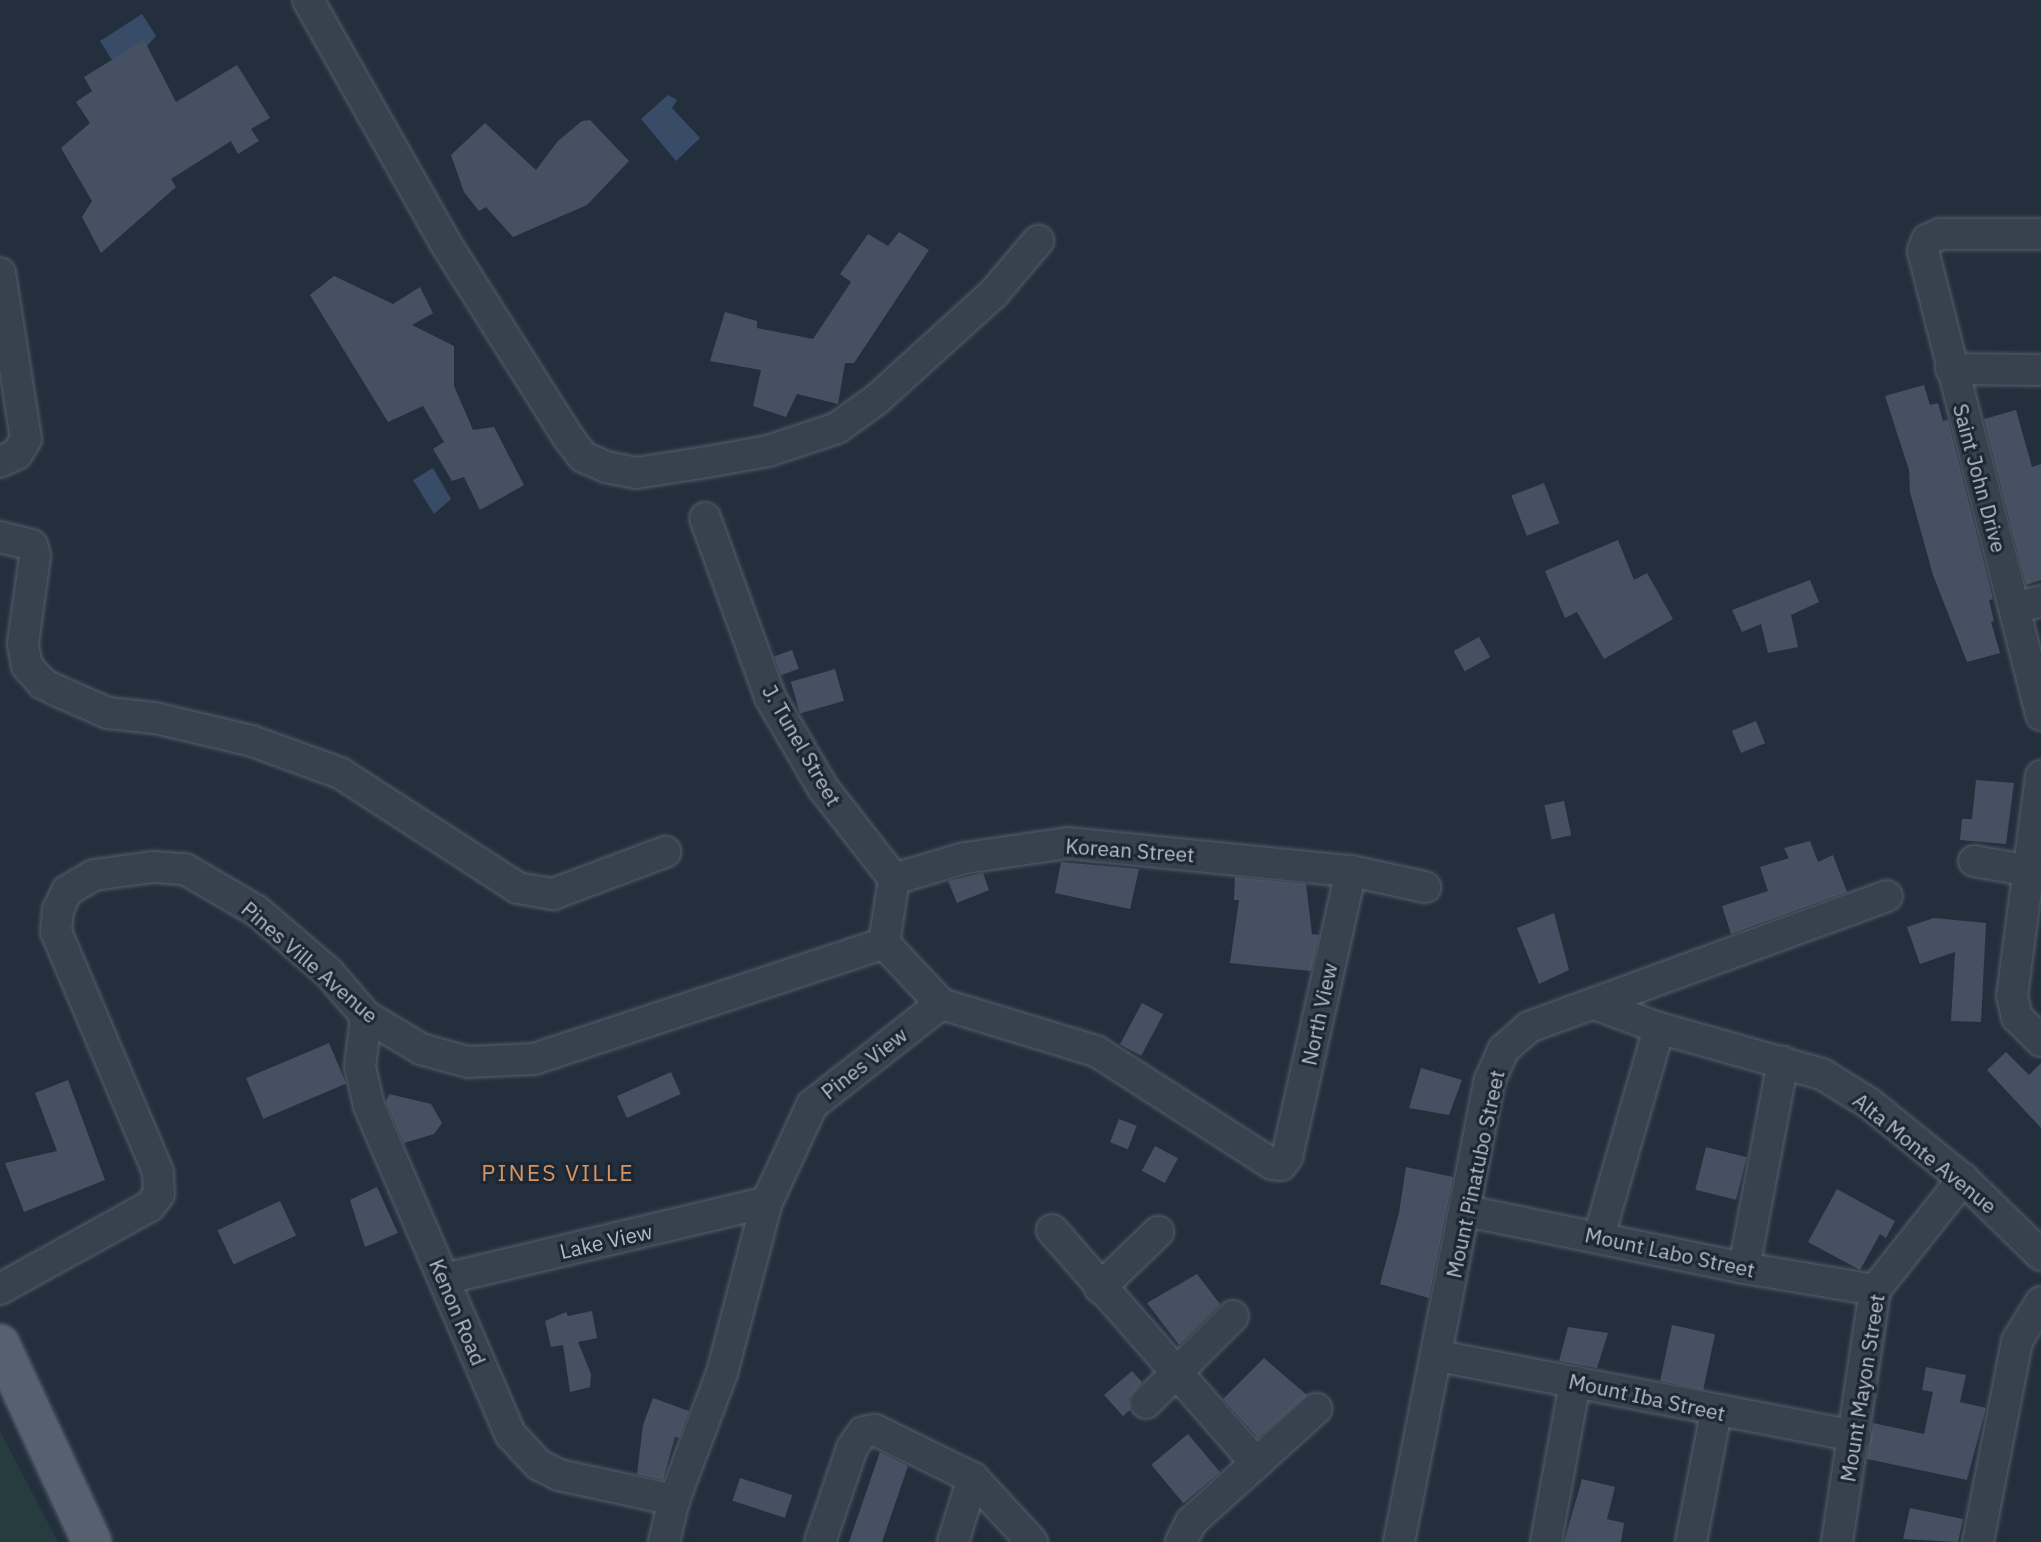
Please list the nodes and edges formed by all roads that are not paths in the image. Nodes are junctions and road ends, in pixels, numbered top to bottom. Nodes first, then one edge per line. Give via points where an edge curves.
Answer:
1 (308, 0) edge
2 (2041, 234) edge
3 (1038, 241) dead end
4 (0, 274) edge
5 (1951, 369) junction
6 (2041, 370) edge
7 (0, 462) edge
8 (705, 518) dead end
9 (0, 537) edge
10 (2028, 604) edge
11 (2040, 700) edge
12 (2041, 776) edge
13 (665, 852) dead end
14 (1974, 860) dead end
15 (1351, 871) junction
16 (2035, 871) edge
17 (894, 879) junction
18 (1425, 887) dead end
19 (1887, 896) dead end
20 (884, 943) junction
21 (941, 1004) junction
22 (1597, 1005) junction
23 (366, 1016) junction
24 (1659, 1028) junction
25 (2041, 1041) edge
26 (1783, 1062) junction
27 (1963, 1179) junction
28 (767, 1202) junction
29 (1466, 1210) junction
30 (1052, 1230) dead end
31 (1158, 1232) dead end
32 (1599, 1236) junction
33 (2041, 1255) edge
34 (1744, 1268) junction
35 (444, 1279) junction
36 (1100, 1288) junction
37 (0, 1289) edge
38 (1875, 1290) junction
39 (2041, 1302) edge
40 (1233, 1316) dead end
41 (0, 1345) edge
42 (1439, 1356) junction
43 (1176, 1371) junction
44 (1575, 1382) junction
45 (1146, 1403) dead end
46 (1316, 1409) dead end
47 (1716, 1412) junction
48 (1855, 1436) junction
49 (1256, 1463) junction
50 (973, 1478) junction
51 (674, 1500) junction
52 (92, 1542) edge
53 (664, 1542) edge
54 (820, 1542) edge
55 (953, 1542) edge
56 (1032, 1542) edge
57 (1181, 1542) edge
58 (1399, 1542) edge
59 (1546, 1542) edge
60 (1691, 1542) edge
61 (1837, 1542) edge
62 (1978, 1542) edge

1 - 3 street via 446,244 568,437 583,457 606,467 636,473 707,462 768,451 836,428 876,400 993,294
2 - 5 street, Saint John Drive via 1940,234 1927,240 1923,251
4 - 7 street via 26,439 17,454
5 - 6 street
5 - 10 street, Saint John Drive
8 - 17 street, J. Tunel Street via 770,697 822,788
9 - 13 street via 32,545 35,556 23,644 26,666 43,684 108,713 155,718 253,741 340,774 518,888 553,894
10 - 11 street, Saint John Drive
12 - 16 street
14 - 16 street
15 - 17 street, Korean Street via 1068,843 965,858
15 - 18 street, Korean Street
15 - 21 street, North View via 1287,1157 1281,1166 1096,1051
16 - 25 street via 2012,1008
17 - 20 street
19 - 22 street, Mount Pinatubo Street
20 - 21 street
20 - 23 street, Pines Ville Avenue via 534,1059 468,1062 421,1049
21 - 28 street, Pines View via 812,1105
22 - 24 street, Alta Monte Avenue
22 - 29 street, Mount Pinatubo Street via 1529,1027 1504,1049 1490,1080
23 - 35 street, Kenon Road via 360,1068 369,1106
23 - 37 street, Pines Ville Avenue via 329,973 257,911 185,869 111,870 67,891 58,911 56,932 158,1172 159,1194 150,1206
24 - 26 street, Alta Monte Avenue
24 - 32 street
26 - 27 street, Alta Monte Avenue via 1822,1074 1869,1103
26 - 34 street
27 - 33 street, Alta Monte Avenue
27 - 38 street, Mount Mayon Street
28 - 35 street, Lake View
28 - 51 street, Pines View via 722,1373
29 - 32 street, Mount Labo Street
29 - 42 street, Mount Pinatubo Street
30 - 36 street
31 - 36 street
32 - 34 street, Mount Labo Street
34 - 38 street, Mount Labo Street
35 - 51 street, Kenon Road via 511,1435 539,1465 559,1475
36 - 43 street
38 - 48 street, Mount Mayon Street
39 - 62 street via 2017,1341
40 - 43 street
41 - 52 main road
42 - 44 street, Mount Iba Street
42 - 58 street, Mount Pinatubo Street
43 - 45 street
43 - 49 street
44 - 47 street, Mount Iba Street
44 - 59 street
46 - 49 street
47 - 48 street, Mount Iba Street
47 - 60 street
48 - 61 street, Mount Mayon Street
49 - 57 street via 1191,1521
50 - 54 street via 874,1430 863,1432 852,1448
50 - 55 street
50 - 56 street
51 - 53 street, Pines View

